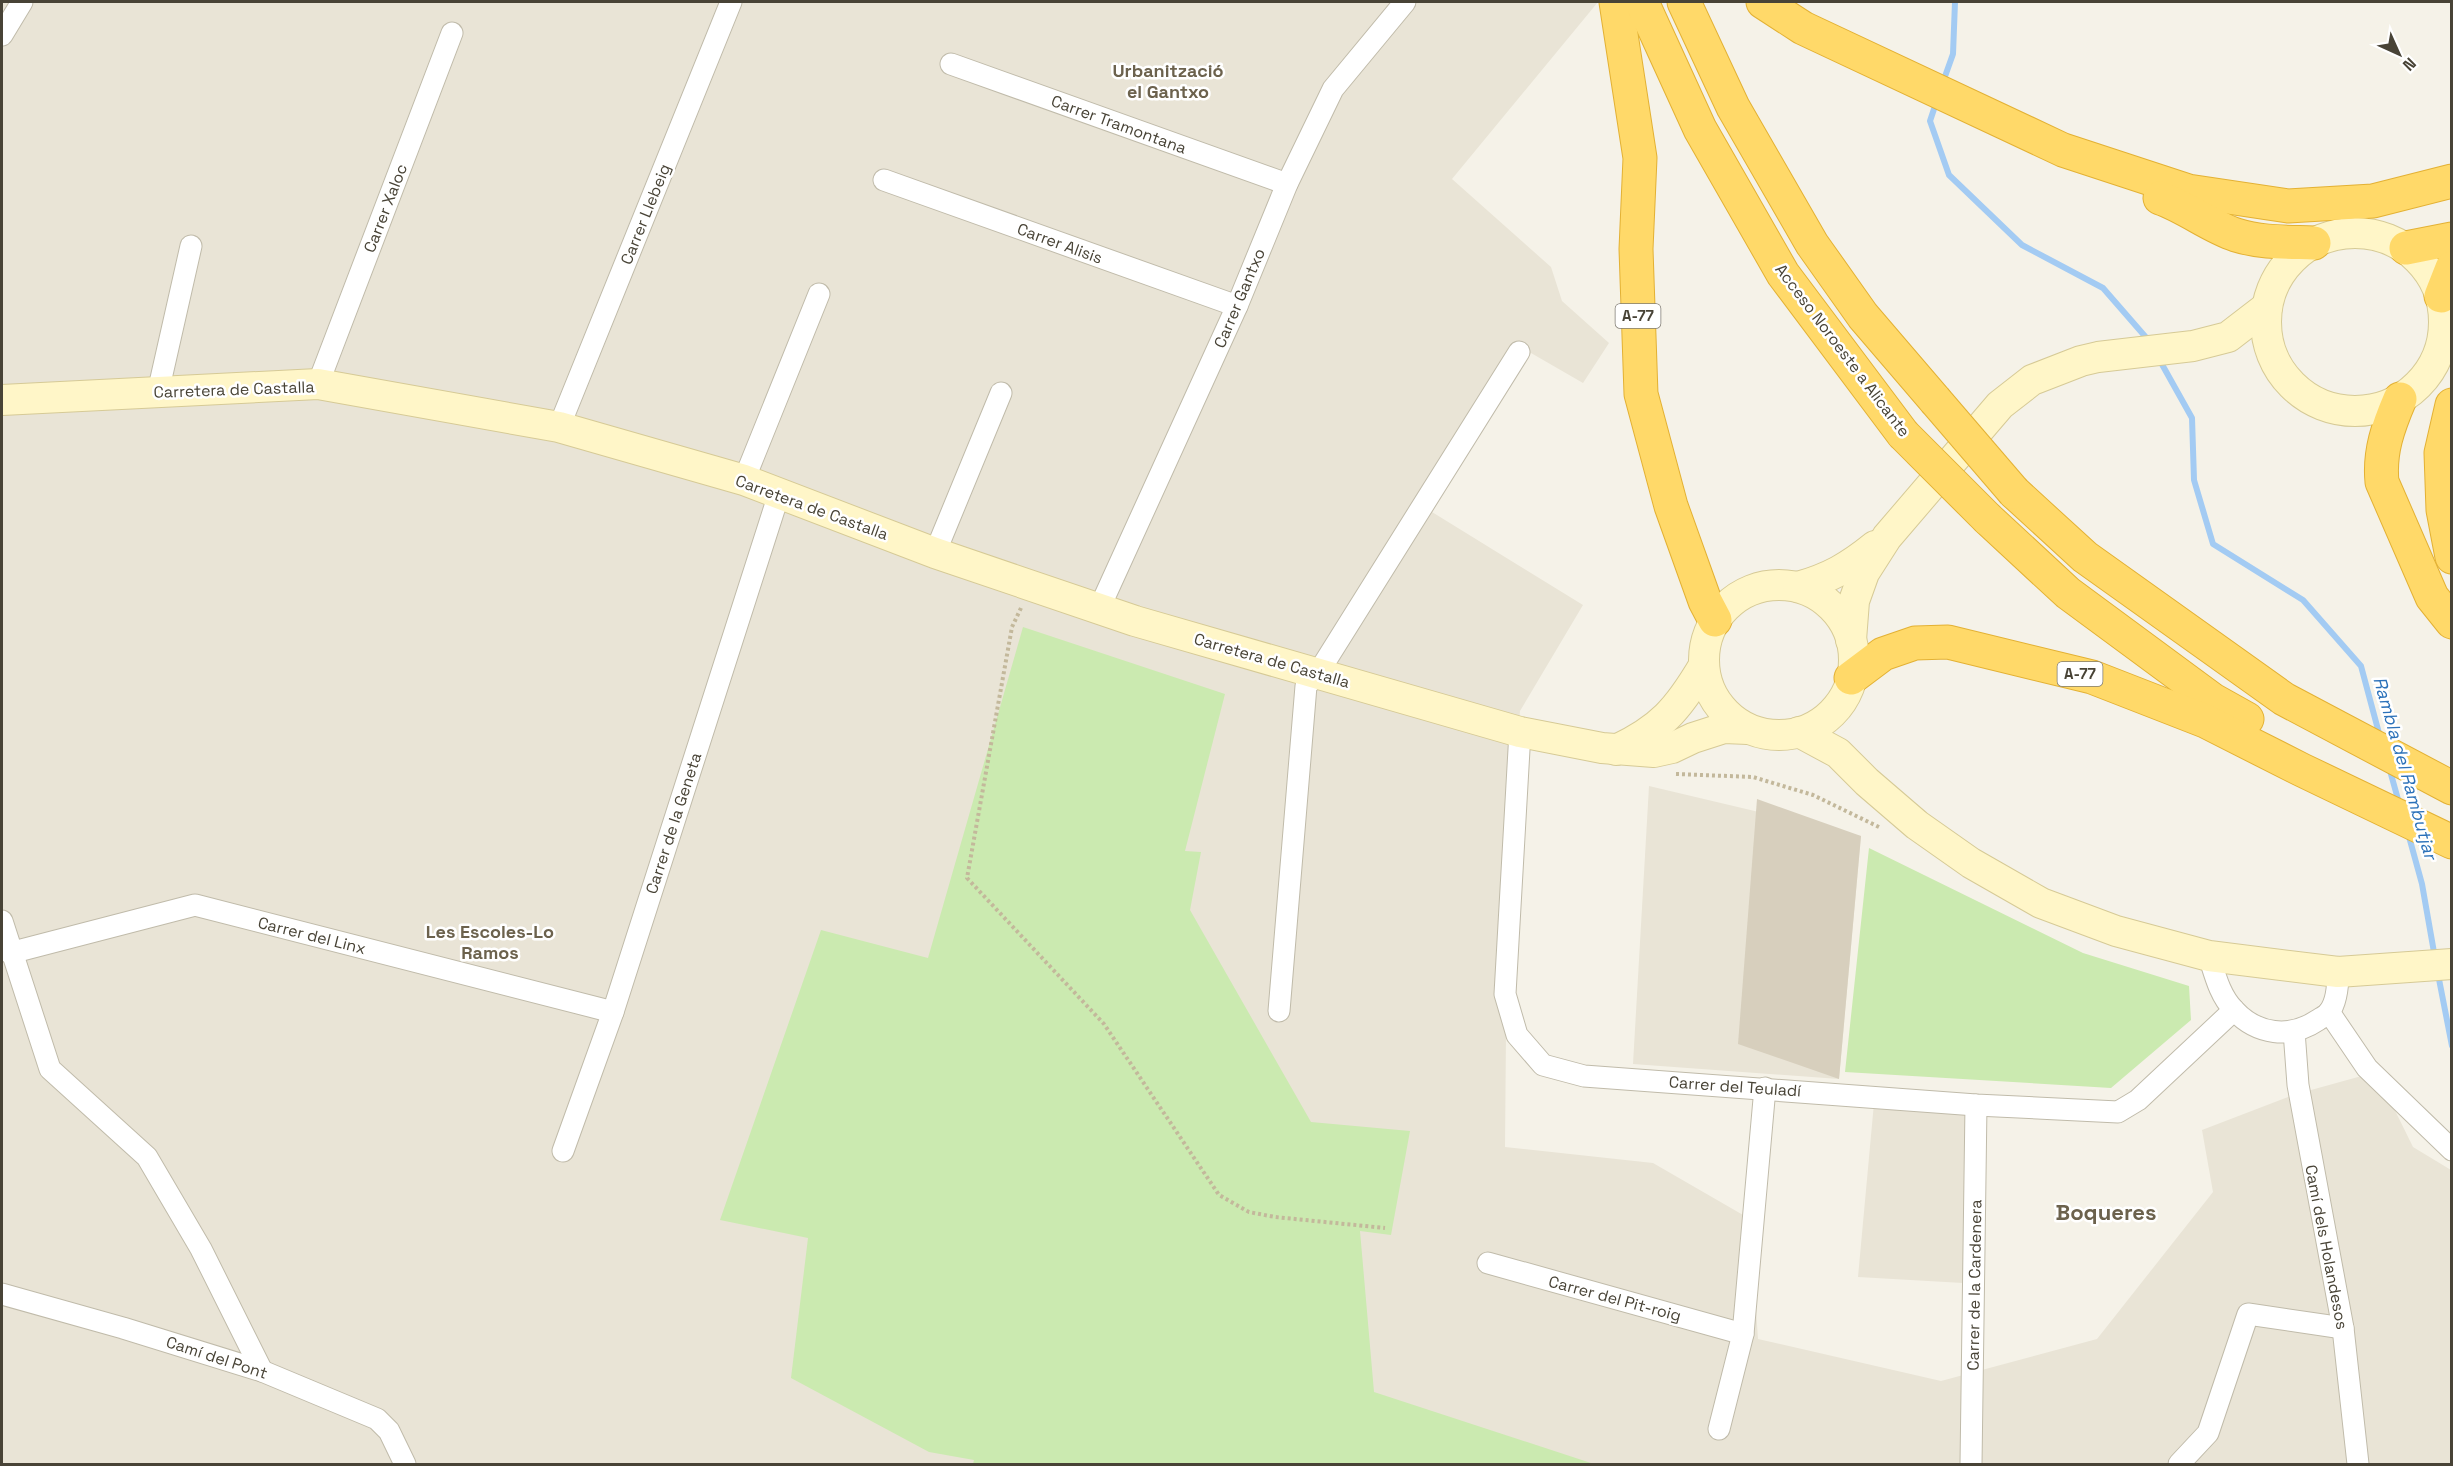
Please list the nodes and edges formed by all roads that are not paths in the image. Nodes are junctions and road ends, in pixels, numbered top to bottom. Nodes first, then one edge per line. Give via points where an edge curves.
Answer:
1 (22, 2) edge
2 (731, 2) edge
3 (1405, 2) edge
4 (1616, 2) edge
5 (1642, 2) edge
6 (1684, 2) edge
7 (1763, 2) edge
8 (452, 33) dead end
9 (2, 35) edge
10 (951, 64) dead end
11 (2063, 150) junction
12 (884, 180) dead end
13 (2451, 181) edge
14 (1287, 184) junction
15 (2451, 239) edge
16 (2314, 243) junction
17 (191, 246) dead end
18 (2406, 248) junction
19 (2446, 282) edge
20 (819, 294) dead end
21 (1237, 306) junction
22 (2267, 307) junction
23 (2193, 346) junction
24 (1519, 352) dead end
25 (2276, 364) junction
26 (318, 384) junction
27 (158, 392) junction
28 (1001, 393) dead end
29 (2400, 399) junction
30 (2, 400) edge
31 (2451, 405) edge
32 (559, 427) junction
33 (744, 480) junction
34 (779, 494) junction
35 (1887, 537) junction
36 (935, 553) junction
37 (2451, 557) edge
38 (1798, 587) junction
39 (1099, 609) junction
40 (1715, 620) junction
41 (2451, 622) edge
42 (1851, 640) junction
43 (1703, 667) junction
44 (1318, 673) junction
45 (1851, 678) junction
46 (1811, 726) junction
47 (1749, 729) junction
48 (1520, 732) junction
49 (1609, 749) junction
50 (2303, 761) junction
51 (2451, 788) edge
52 (2451, 822) edge
53 (2451, 842) edge
54 (2, 921) edge
55 (10, 953) junction
56 (2209, 956) junction
57 (2451, 964) edge
58 (2338, 972) junction
59 (2234, 1010) junction
60 (1279, 1011) dead end
61 (613, 1012) junction
62 (2329, 1012) junction
63 (2294, 1031) junction
64 (1765, 1088) junction
65 (1976, 1105) junction
66 (2451, 1150) edge
67 (563, 1151) dead end
68 (1488, 1263) dead end
69 (2, 1293) edge
70 (2343, 1328) junction
71 (1743, 1334) junction
72 (262, 1371) junction
73 (1719, 1429) dead end
74 (405, 1464) edge
75 (1971, 1464) edge
76 (2179, 1464) edge
77 (2358, 1464) edge

1 - 9 street
2 - 32 street, Carrer Llebeig
3 - 14 street, Carrer Gantxo via 1333,89
4 - 40 highway, A-77 via 1640,158 1636,249 1641,394 1671,506
5 - 50 highway, Acceso Noroeste a Alicante / A-77, bridge via 1700,129 1784,274 1903,434 2068,592 2213,700
6 - 51 highway, bridge via 1733,107 1812,244 1863,316 2014,492 2085,557 2284,699
7 - 11 highway via 1803,28
8 - 26 street, Carrer Xaloc
10 - 14 street, Carrer Tramontana
11 - 13 highway via 2188,191 2288,206 2373,201
11 - 16 highway via 2102,177 2177,204 2235,235 2270,242
12 - 21 street, Carrer Alisis
14 - 21 street, Carrer Gantxo
15 - 18 highway
16 - 18 main road via 2337,235 2361,233 2385,237
16 - 22 main road via 2292,259 2276,281
17 - 27 street
18 - 19 main road
19 - 29 main road via 2442,344 2419,385
20 - 33 street
21 - 39 street, Carrer Gantxo
22 - 23 main road via 2228,337
22 - 25 main road via 2267,336
23 - 25 main road via 2249,349
23 - 35 main road via 2098,357 2032,380 2000,405
24 - 44 street
25 - 29 main road via 2299,391 2330,408 2378,409
26 - 27 main road, Carretera de Castalla
26 - 32 main road, Carretera de Castalla
27 - 30 main road, Carretera de Castalla
28 - 36 street
29 - 41 highway via 2383,445 2382,482 2432,597
31 - 37 highway via 2441,453 2443,510
32 - 33 main road, Carretera de Castalla
33 - 34 main road, Carretera de Castalla
34 - 36 main road, Carretera de Castalla
34 - 61 street, Carrer de la Geneta
35 - 38 main road via 1849,567
35 - 42 main road via 1864,573 1854,601
36 - 39 main road, Carretera de Castalla
38 - 40 main road via 1775,585 1751,590 1731,602
38 - 42 main road via 1822,598 1840,616
39 - 44 main road, Carretera de Castalla
40 - 43 main road via 1705,642
42 - 45 main road
43 - 47 main road via 1718,704 1731,719
43 - 49 main road via 1672,714 1653,730
44 - 48 main road, Carretera de Castalla
44 - 60 street via 1306,686
45 - 46 main road via 1840,702
45 - 50 highway, A-77 via 1883,654 1915,643 1948,642 2092,677
46 - 47 main road via 1774,735
46 - 56 main road via 1917,825 1971,863 2041,903 2116,931
47 - 49 main road, Carretera de Castalla via 1724,728 1654,752
48 - 49 main road, Carretera de Castalla
48 - 64 street, Carrer del Teuladí via 1505,994 1517,1035 1543,1065 1584,1076
50 - 52 highway, A-77
50 - 53 highway, A-77
54 - 55 street
55 - 61 street, Carrer del Linx via 195,905
55 - 72 street via 50,1070 147,1157 201,1249
56 - 58 main road
56 - 59 street via 2218,986
57 - 58 main road
58 - 62 street
59 - 63 street via 2255,1027
59 - 65 street, Carrer del Teuladí via 2138,1100 2118,1112
61 - 67 street, Carrer de la Geneta
62 - 63 street via 2304,1030
62 - 66 street via 2367,1068
63 - 70 street, Camí dels Holandesos via 2300,1095
64 - 65 street, Carrer del Teuladí
64 - 71 street
65 - 75 street, Carrer de la Cardenera
68 - 71 street, Carrer del Pit-roig
69 - 72 street, Camí del Pont
70 - 76 street via 2248,1314 2208,1433
70 - 77 street, Camí dels Holandesos
71 - 73 street
72 - 74 street, Camí del Pont via 377,1419 389,1431

